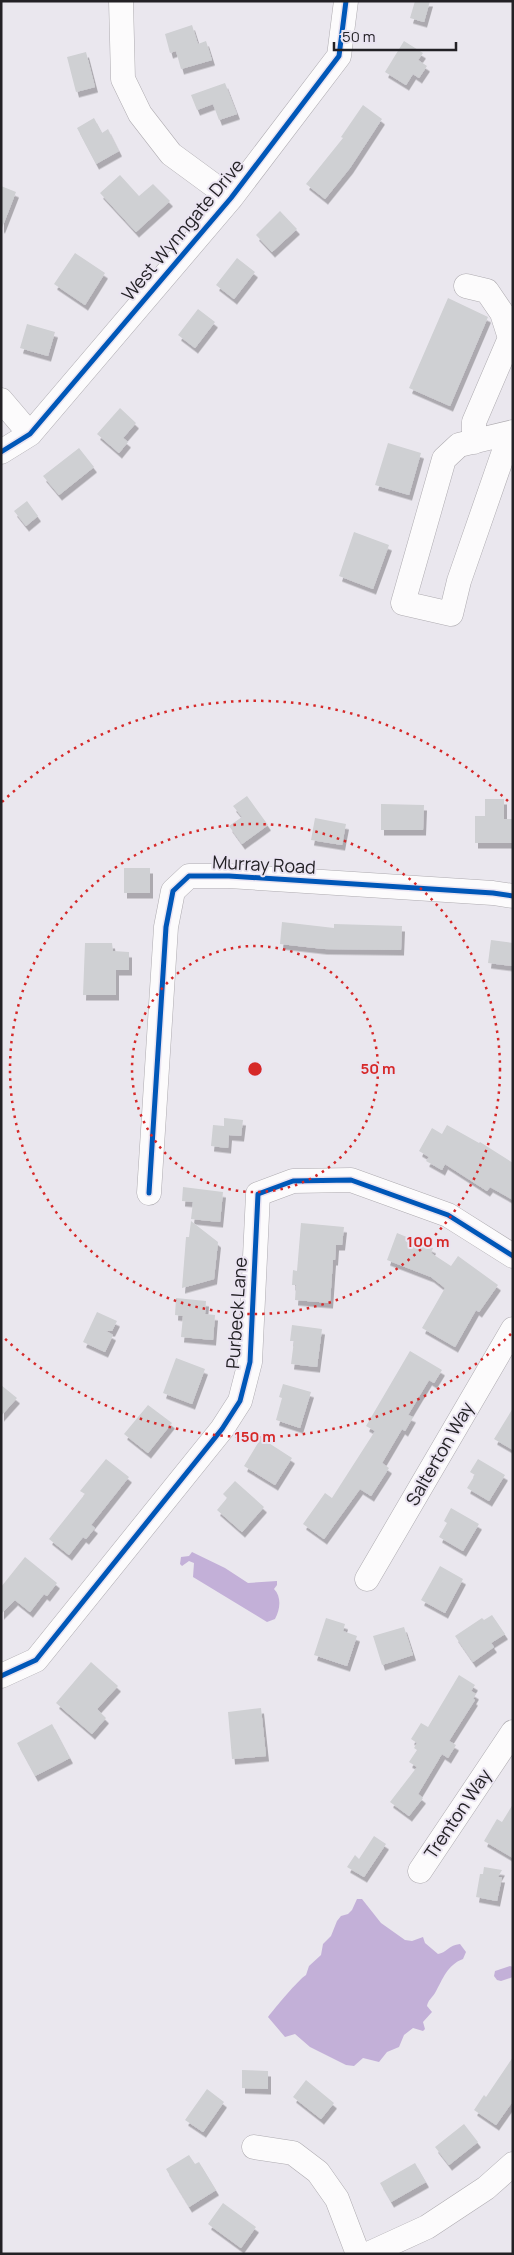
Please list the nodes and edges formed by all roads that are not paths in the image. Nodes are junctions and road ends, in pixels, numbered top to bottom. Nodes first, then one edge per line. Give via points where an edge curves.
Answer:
1 (121, 1) edge
2 (346, 1) edge
3 (231, 198) junction
4 (466, 286) dead end
5 (1, 400) edge
6 (511, 433) edge
7 (30, 434) junction
8 (474, 442) junction
9 (1, 452) edge
10 (513, 896) edge
11 (149, 1193) dead end
12 (513, 1256) edge
13 (513, 1329) edge
14 (366, 1579) dead end
15 (1, 1676) edge
16 (513, 1732) edge
17 (420, 1871) dead end
18 (254, 2147) dead end
19 (513, 2164) edge
20 (358, 2254) edge
21 (368, 2254) edge

1 - 3 street via 123,79 140,114 171,154
2 - 3 street, West Wynngate Drive via 339,56
3 - 7 street, West Wynngate Drive
4 - 8 street via 487,291 502,313 510,338 474,422
5 - 7 street
6 - 8 street
6 - 8 street via 459,581 451,614 403,603 444,459 459,445
7 - 9 street, West Wynngate Drive
10 - 11 street, Murray Road via 189,876 173,891 166,927
12 - 15 street, Purbeck Lane via 448,1215 351,1180 293,1181 258,1194 250,1362 240,1401 222,1430 36,1660
13 - 14 street, Salterton Way
16 - 17 street, Trenton Way
18 - 20 street via 293,2152 318,2172 337,2199
19 - 21 street via 486,2188 427,2227

